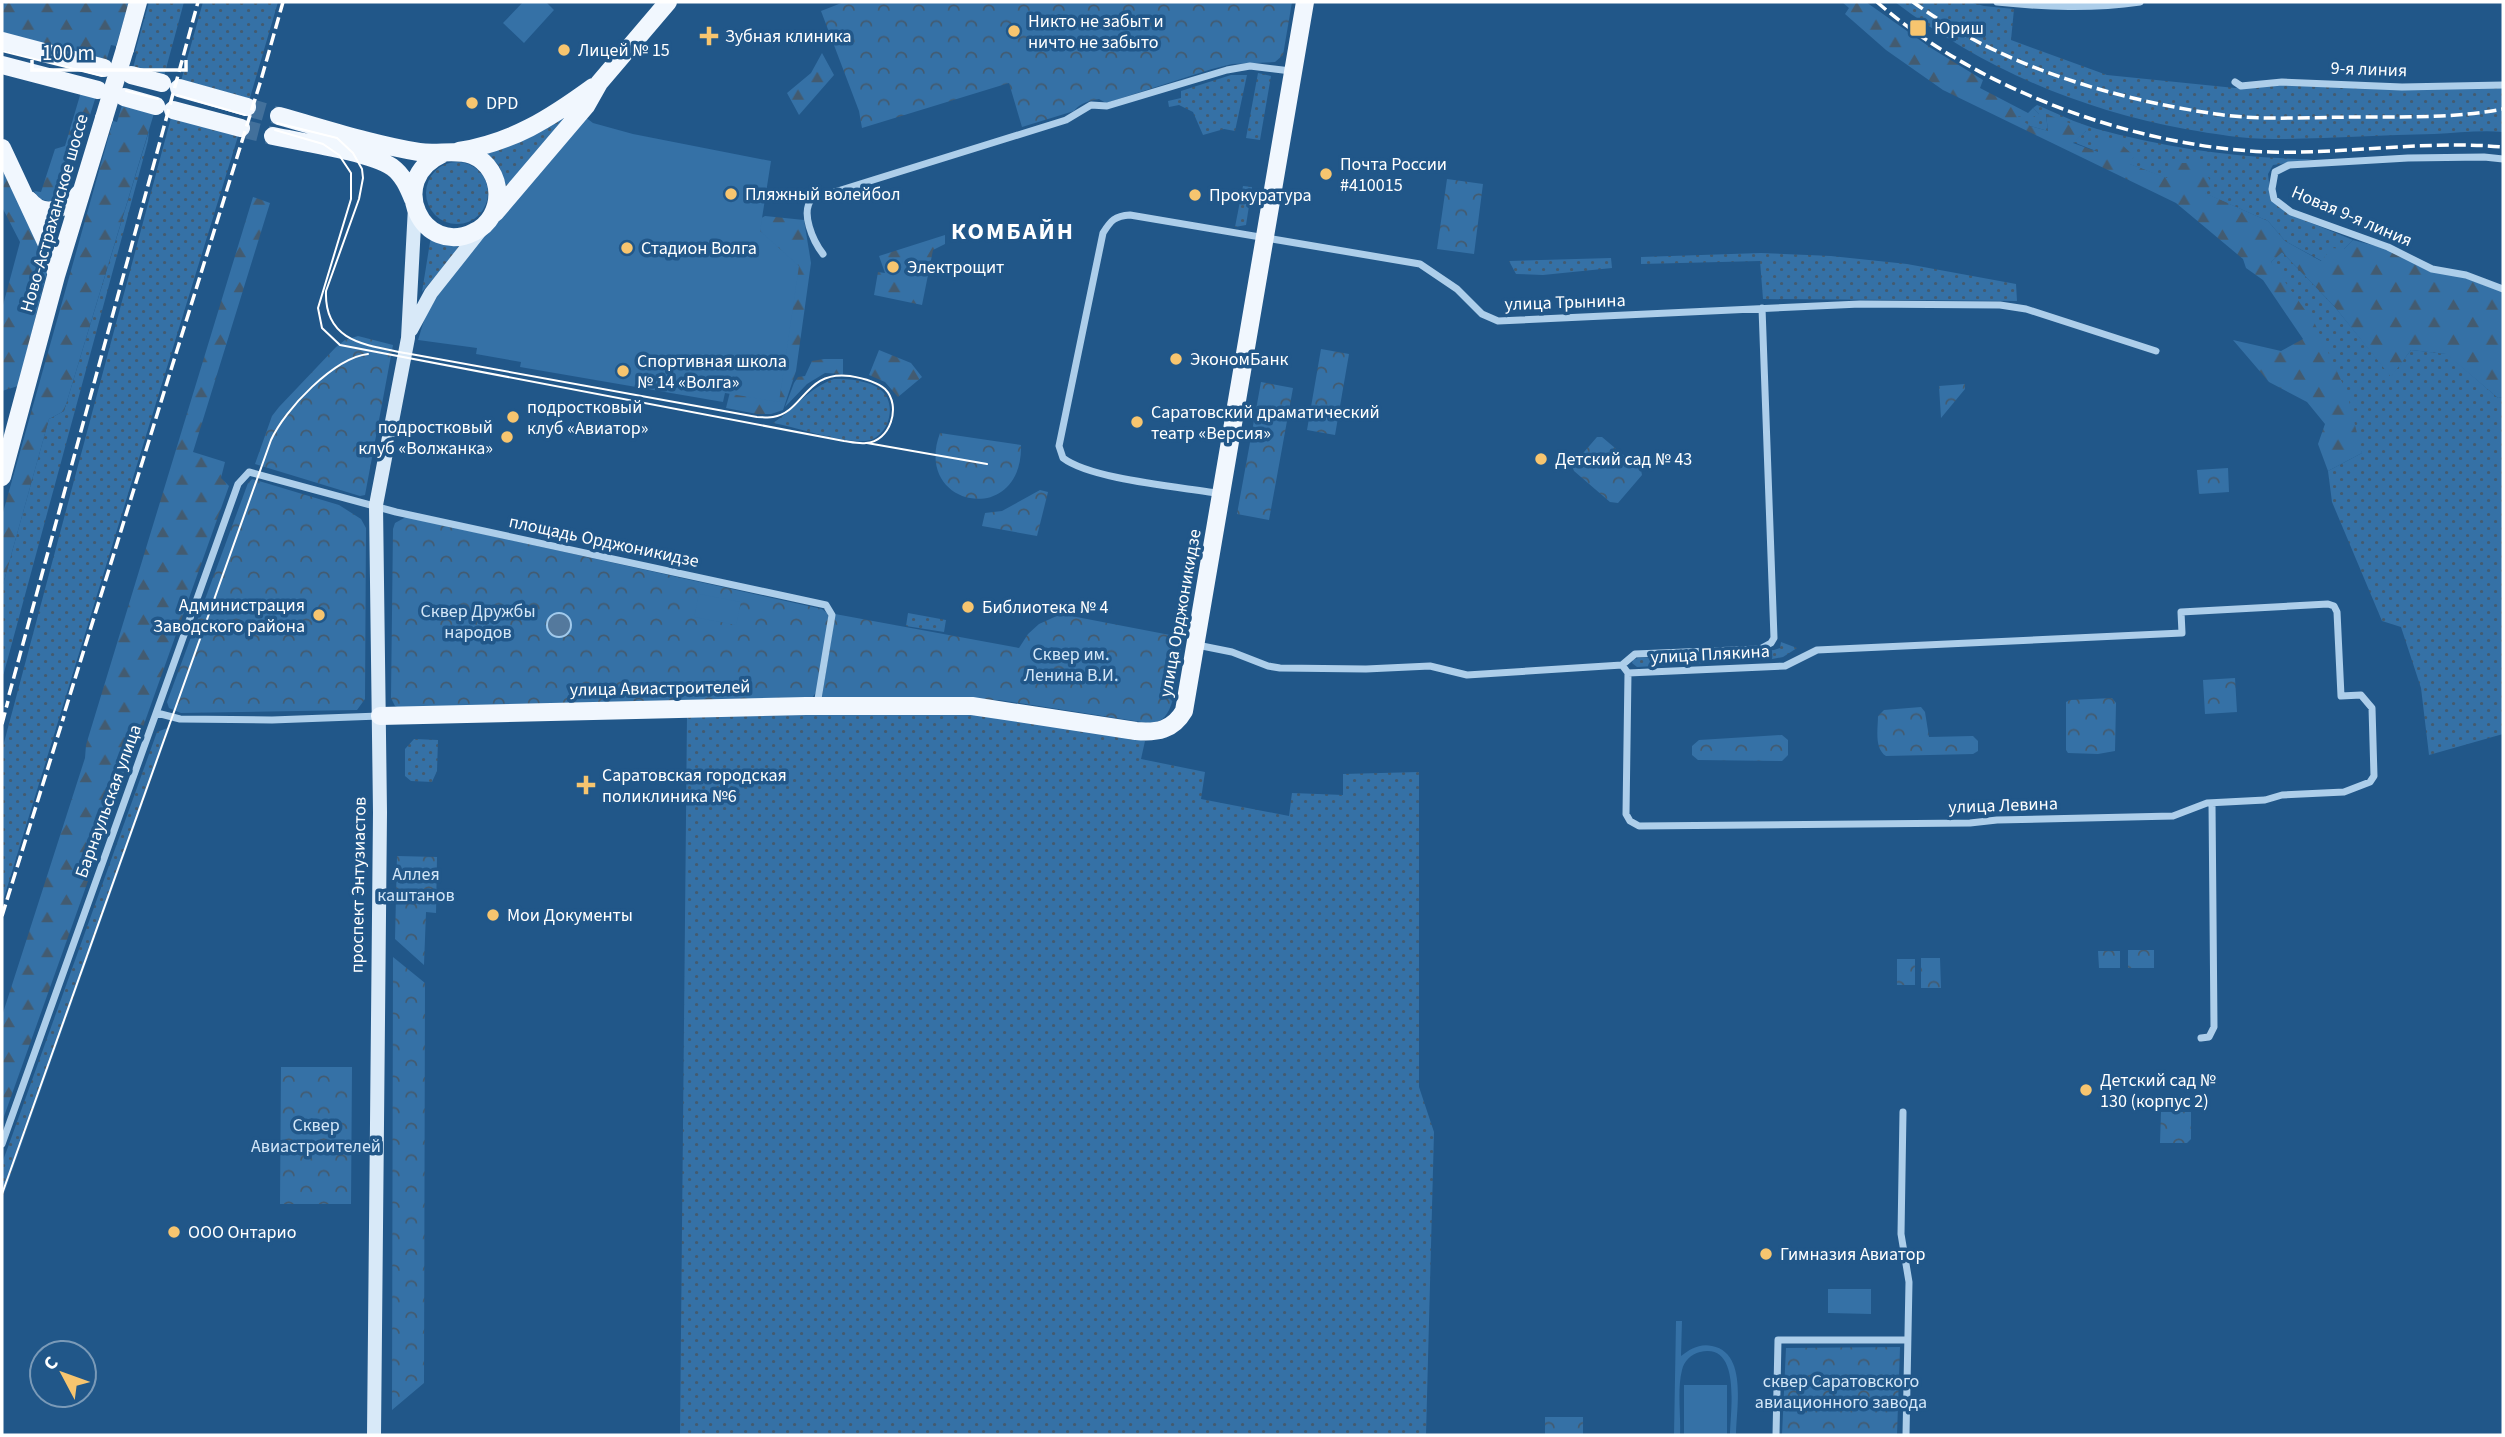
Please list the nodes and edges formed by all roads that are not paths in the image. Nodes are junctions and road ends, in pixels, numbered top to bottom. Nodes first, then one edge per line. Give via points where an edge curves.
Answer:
1 (138, 2) edge
2 (668, 2) edge
3 (1305, 2) edge
4 (1997, 2) edge
5 (2134, 2) edge
6 (2140, 2) edge
7 (2, 41) edge
8 (2, 65) edge
9 (104, 68) dead end
10 (1293, 72) junction
11 (131, 75) dead end
12 (2235, 82) dead end
13 (599, 83) junction
14 (2503, 85) edge
15 (98, 90) dead end
16 (124, 97) dead end
17 (247, 107) tunnel mouth
18 (279, 116) tunnel mouth
19 (241, 128) tunnel mouth
20 (273, 136) tunnel mouth
21 (2, 148) edge
22 (449, 153) junction
23 (2503, 159) edge
24 (82, 191) junction
25 (26, 197) junction
26 (414, 202) junction
27 (488, 222) junction
28 (1264, 238) junction
29 (823, 254) dead end
30 (57, 276) junction
31 (2503, 289) edge
32 (1762, 308) junction
33 (408, 338) junction
34 (2156, 351) dead end
35 (249, 472) joint
36 (2, 477) edge
37 (1223, 494) junction
38 (376, 505) junction
39 (1196, 645) junction
40 (1622, 665) junction
41 (1628, 673) junction
42 (817, 706) junction
43 (157, 713) junction
44 (380, 716) junction
45 (1163, 730) joint
46 (2373, 780) joint
47 (2212, 803) junction
48 (2201, 1038) dead end
49 (1903, 1112) dead end
50 (2, 1144) edge
51 (1907, 1340) junction
52 (374, 1435) edge
53 (1776, 1435) edge
54 (1906, 1435) edge

1 - 24 main road, Ново-Астраханское шоссе, bridge
2 - 13 main road, проспект Энтузиастов
3 - 10 main road, улица Орджоникидзе
4 - 5 street via 2087,8
5 - 6 street
7 - 9 main road
8 - 15 main road
10 - 28 main road, улица Орджоникидзе
10 - 29 street via 1250,66 1107,106 1091,105 1066,120 812,199 806,213
11 - 17 main road
12 - 14 street, 9-я линия via 2241,86 2282,82
13 - 22 main road, проспект Энтузиастов via 520,134
13 - 27 main road, проспект Энтузиастов via 586,106
16 - 19 main road
18 - 22 main road via 378,145
20 - 26 main road via 376,159 406,182
21 - 25 main road
22 - 26 main road, проспект Энтузиастов via 420,171
22 - 27 main road, проспект Энтузиастов via 470,154 495,178 498,199
23 - 31 street, Новая 9-я линия via 2407,158 2289,165 2275,172 2272,189 2281,205 2303,217 2388,247 2432,269
24 - 25 main road via 69,203 48,211 38,209
24 - 30 main road, Ново-Астраханское шоссе
25 - 30 main road via 55,261
26 - 27 main road via 421,220 440,234 464,236
26 - 33 main road, проспект Энтузиастов
27 - 33 main road, проспект Энтузиастов via 432,293
28 - 32 street, улица Трынина via 1420,264 1457,289 1482,314 1498,321
28 - 37 main road, улица Орджоникидзе
28 - 37 street via 1130,215 1111,220 1104,233 1059,446 1063,458 1084,469
30 - 36 main road, Ново-Астраханское шоссе
32 - 34 street, улица Трынина via 2000,305 2026,309
32 - 40 street via 1774,638 1760,649 1635,654
33 - 38 main road, проспект Энтузиастов
35 - 38 street, площадь Орджоникидзе
35 - 43 street, Барнаульская улица via 237,484
37 - 39 main road, улица Орджоникидзе
38 - 42 street, площадь Орджоникидзе via 826,604 832,615
38 - 44 main road, проспект Энтузиастов
39 - 40 street via 1268,666 1307,669 1430,666 1466,675
39 - 45 main road, улица Орджоникидзе via 1184,711
40 - 41 street, улица Плякина
41 - 46 street, улица Плякина via 1785,666 1817,650 2182,633 2181,612 2328,604 2334,606 2341,696 2361,695 2372,708
41 - 47 street, улица Левина via 1626,814 1639,826 2173,816
42 - 44 main road, улица Авиастроителей
42 - 45 main road, улица Авиастроителей via 972,706 1136,731
43 - 44 street, улица Авиастроителей via 180,719
43 - 50 street, Барнаульская улица
44 - 52 main road, проспект Энтузиастов
46 - 47 street, улица Левина via 2344,792
47 - 48 street via 2214,1027 2209,1037
49 - 51 street via 1901,1234 1909,1282
51 - 53 street via 1778,1340
51 - 54 street

